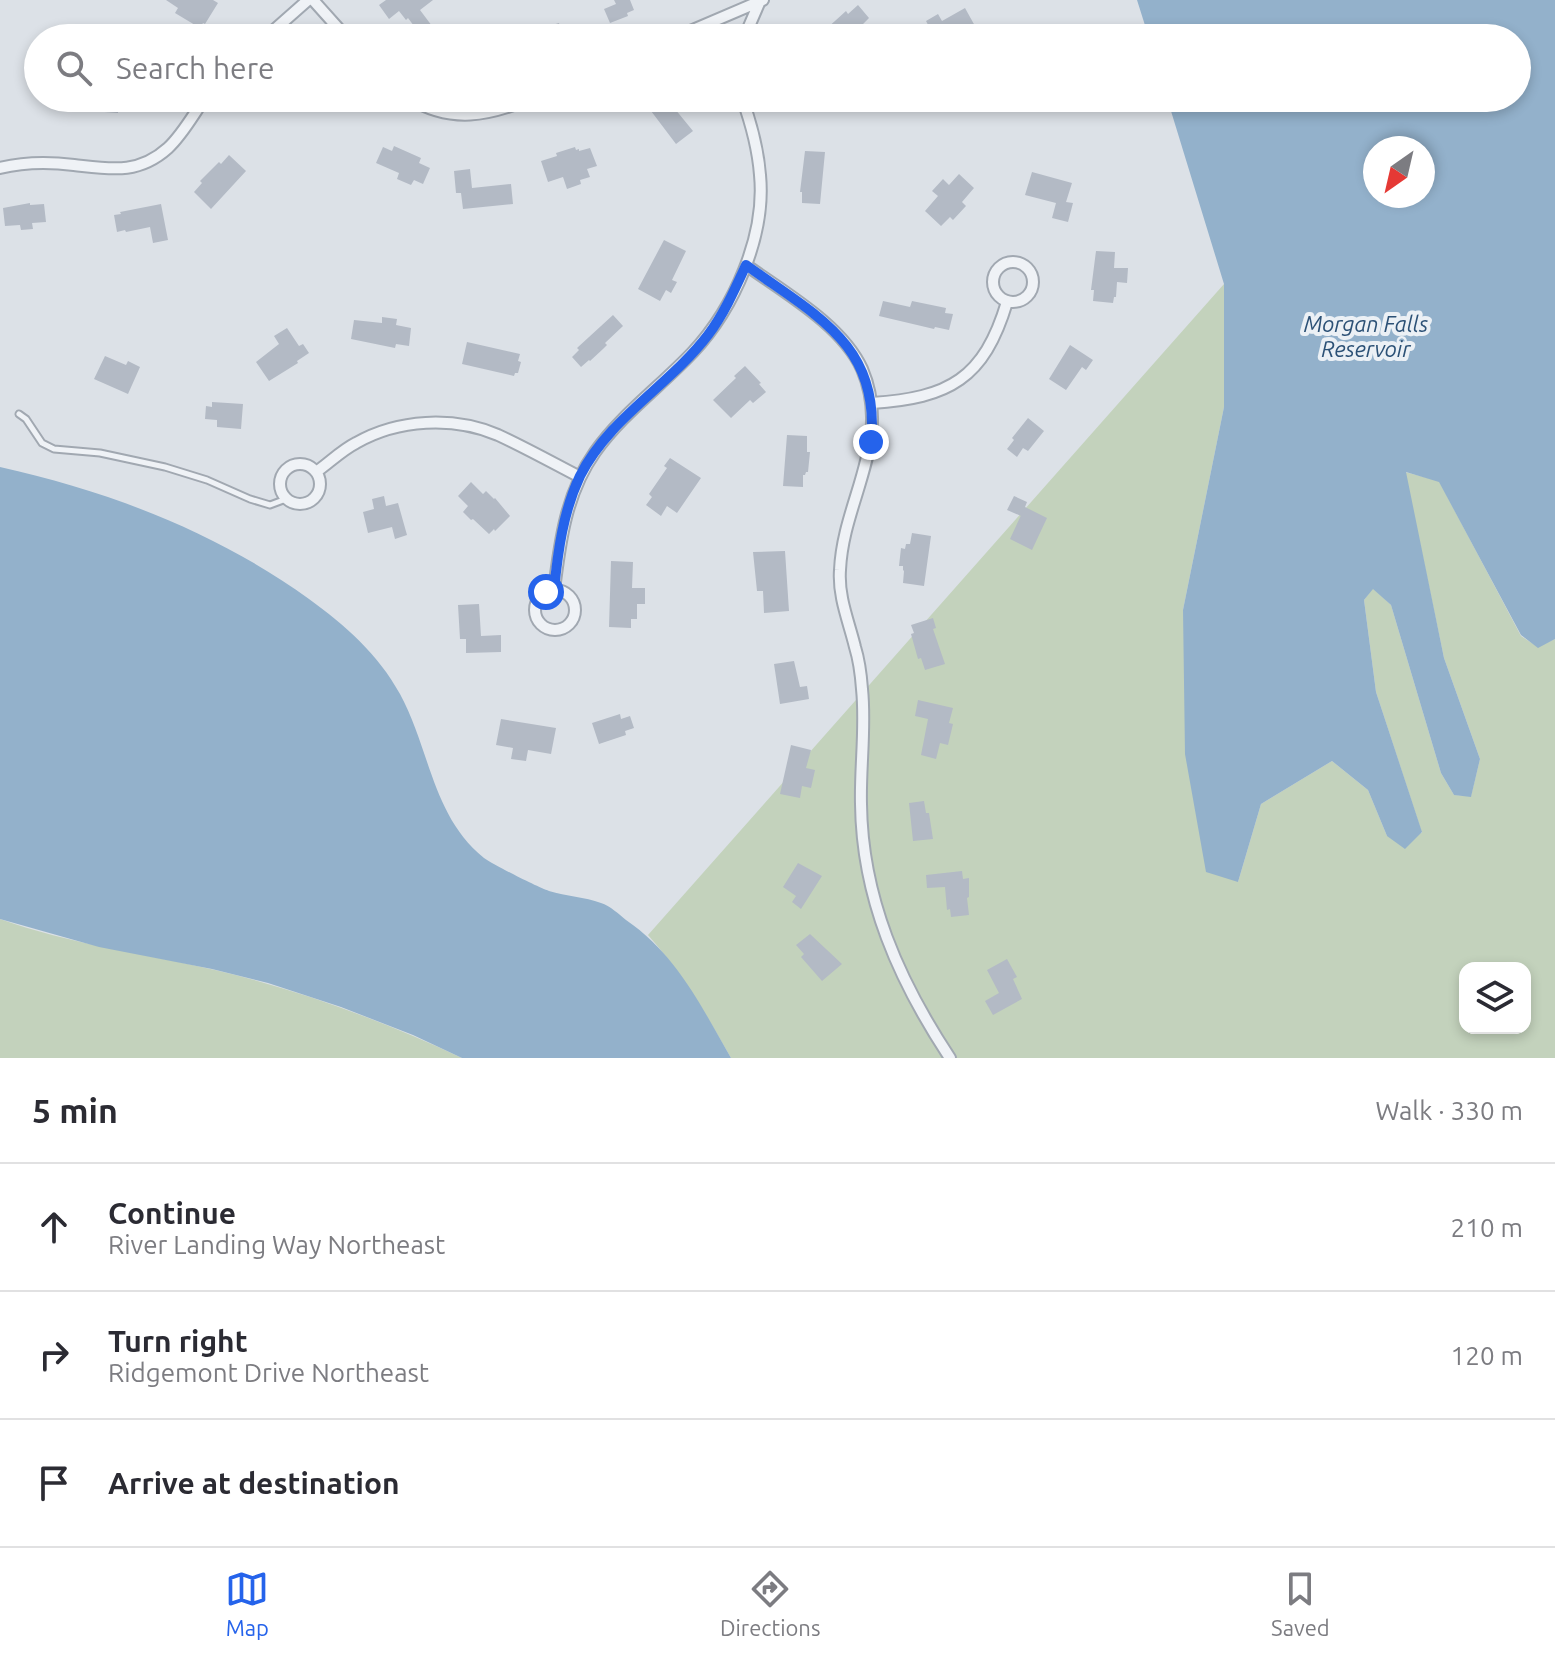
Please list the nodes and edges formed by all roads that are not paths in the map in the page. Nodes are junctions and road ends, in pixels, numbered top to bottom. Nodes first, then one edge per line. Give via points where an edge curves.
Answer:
1 (310, 0) edge
2 (762, 1) edge
3 (282, 24) edge
4 (333, 24) edge
5 (707, 24) edge
6 (751, 24) edge
7 (196, 112) edge
8 (440, 112) edge
9 (492, 112) edge
10 (747, 112) edge
11 (0, 168) edge
12 (746, 265) junction
13 (1007, 302) junction
14 (872, 403) junction
15 (19, 414) dead end
16 (316, 472) junction
17 (580, 477) junction
18 (286, 499) junction
19 (554, 590) junction
20 (950, 1058) edge

1 - 3 street
1 - 4 street
2 - 5 street
2 - 6 street
7 - 11 street via 165,151 133,167 103,170 45,163
8 - 9 street
10 - 12 street via 760,176 758,220
12 - 14 street via 841,337 861,368
12 - 17 street via 707,336 611,431
13 - 13 street via 1022,300 1033,281 1026,267 1012,261 993,275 993,289
13 - 14 street via 989,348 959,380 921,398
14 - 20 street via 871,442 839,572 862,689 863,837 883,931 906,985
15 - 18 lane via 42,443 54,449 165,467 270,505
16 - 17 street via 381,432 445,423 496,434
16 - 18 street via 316,497 302,505
16 - 18 street via 303,464 288,469 280,483
17 - 19 street via 565,516
19 - 19 street via 569,595 575,609 570,624 556,631 541,625 534,610 540,596

